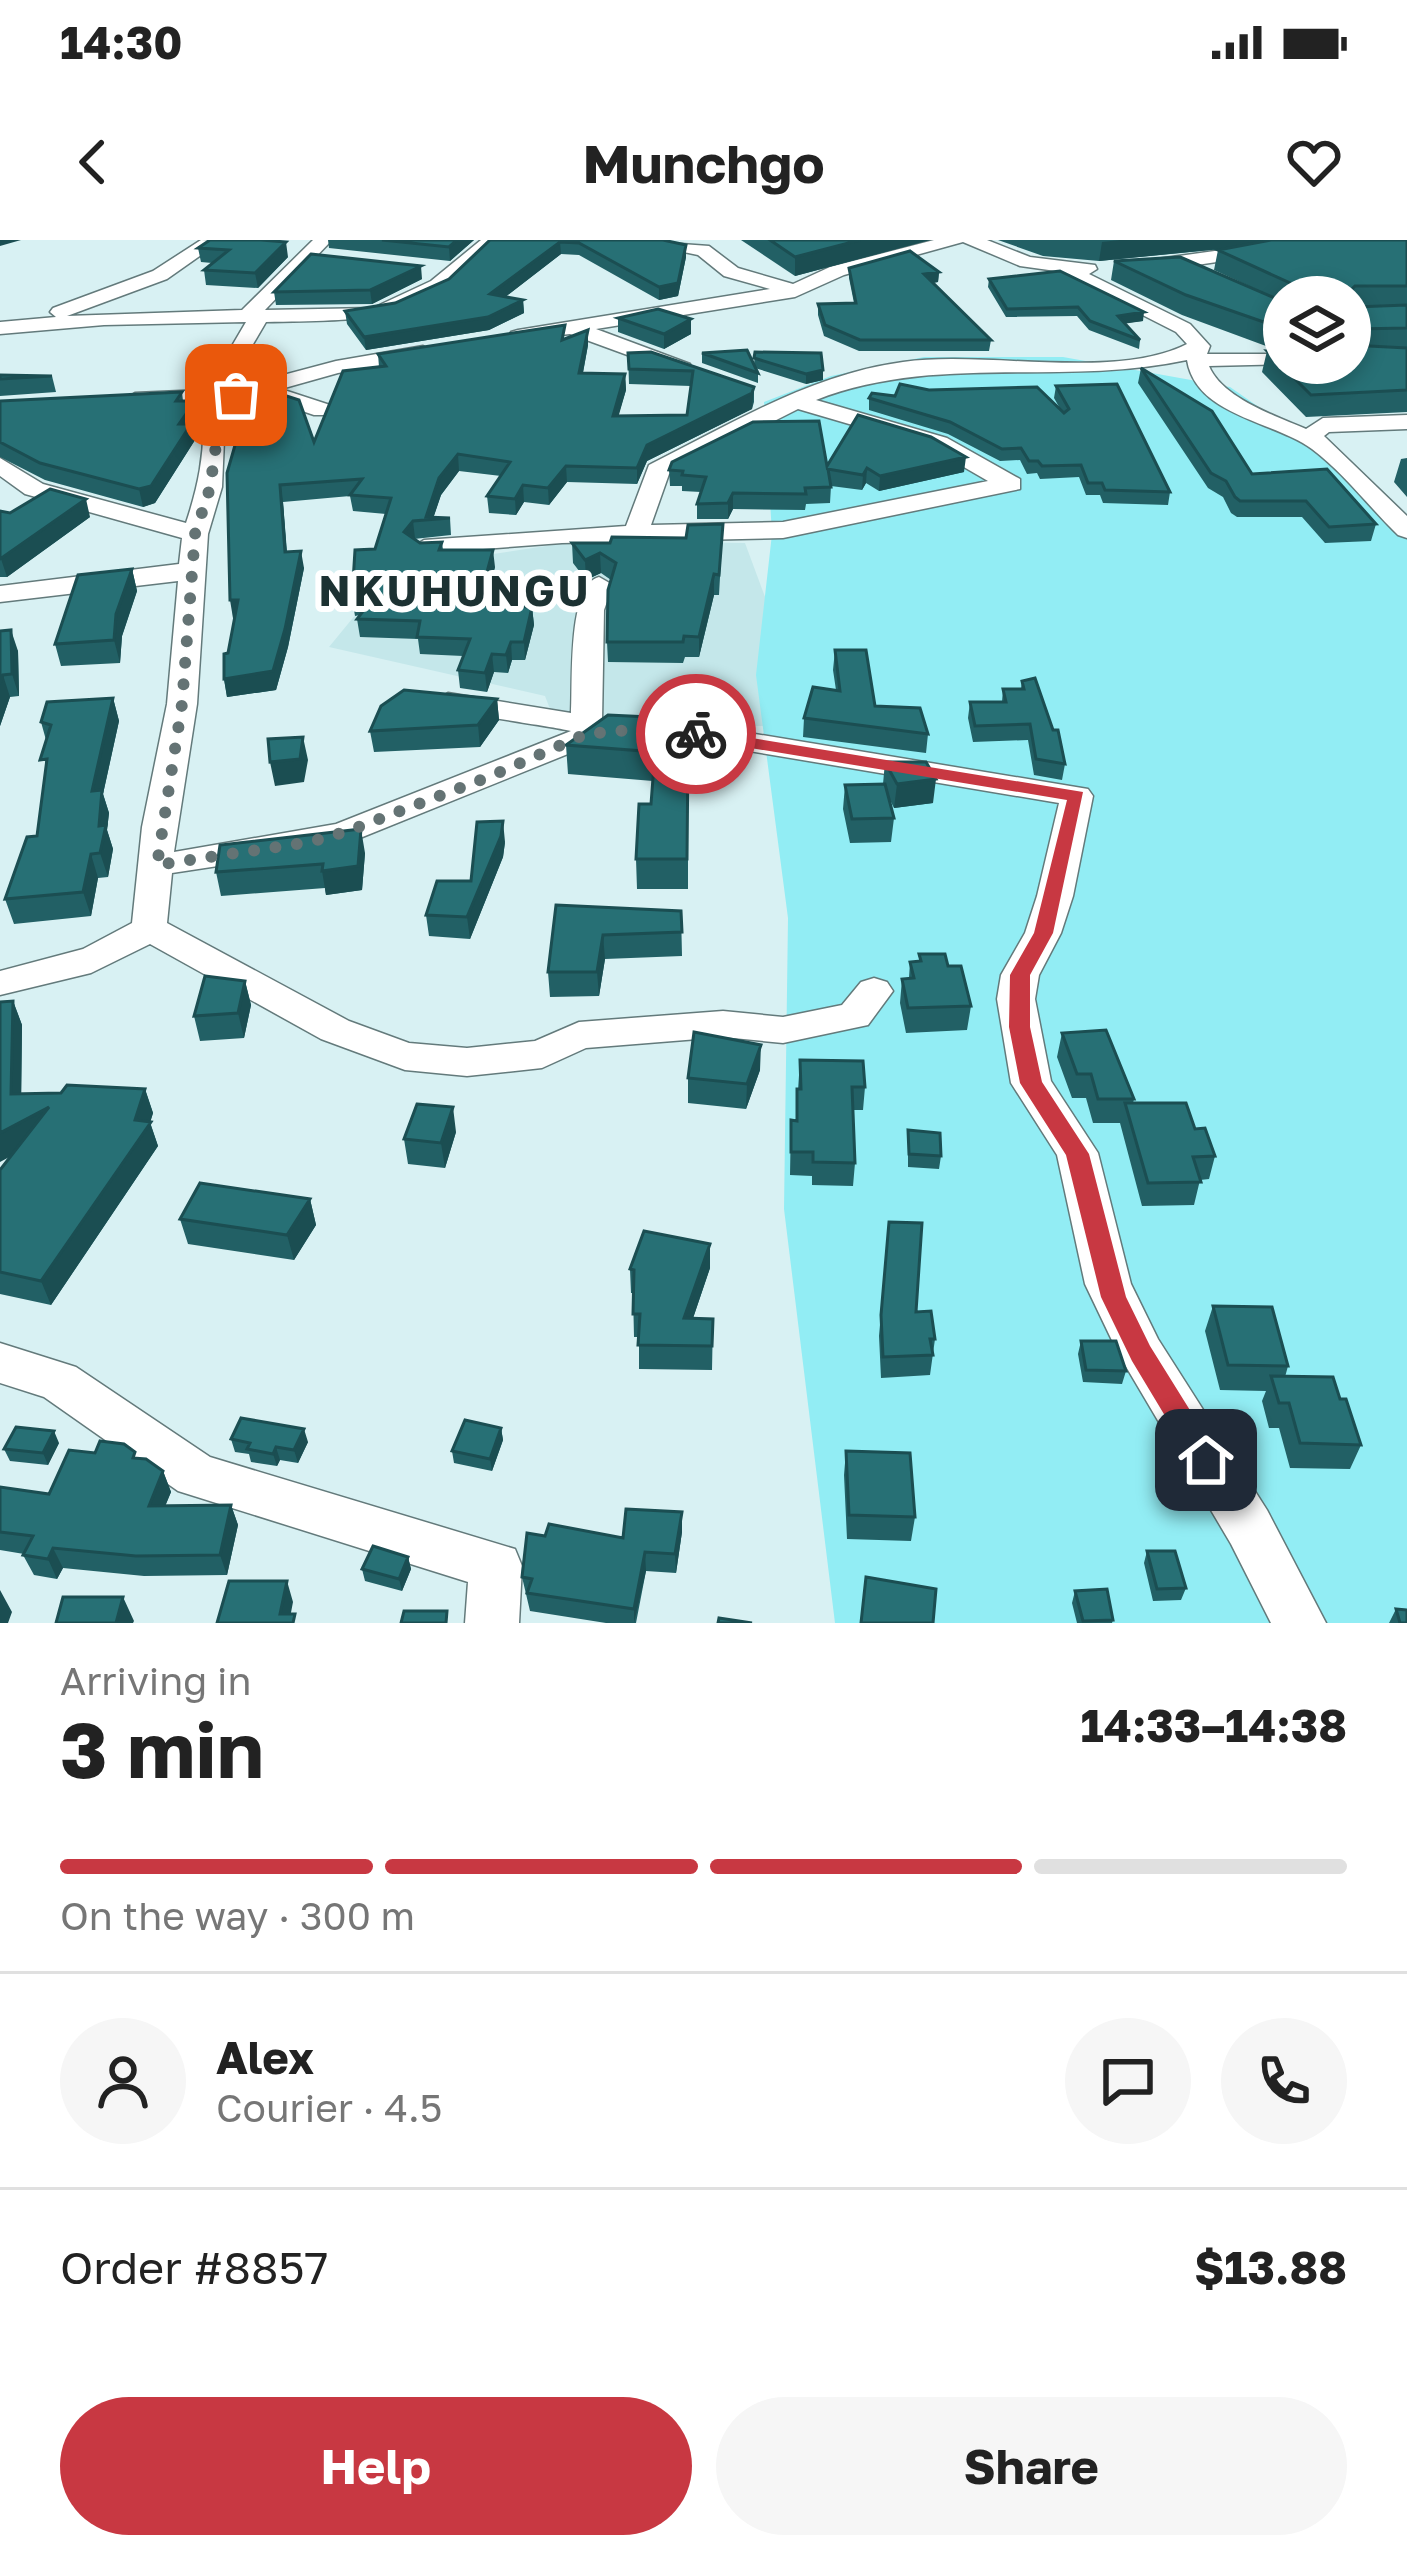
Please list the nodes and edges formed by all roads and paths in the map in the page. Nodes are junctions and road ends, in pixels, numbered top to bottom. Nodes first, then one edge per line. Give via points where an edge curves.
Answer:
1 (210, 240) edge
2 (491, 240) edge
3 (635, 240) edge
4 (955, 240) edge
5 (971, 240) edge
6 (1331, 240) edge
7 (225, 241) edge
8 (278, 243) edge
9 (702, 245) edge
10 (314, 248) edge
11 (338, 260) edge
12 (1175, 263) junction
13 (418, 268) edge
14 (1129, 268) edge
15 (1106, 269) dead end
16 (1065, 270) junction
17 (459, 272) junction
18 (1217, 284) edge
19 (795, 290) junction
20 (254, 316) junction
21 (29, 324) junction
22 (569, 326) junction
23 (0, 328) edge
24 (486, 342) edge
25 (448, 349) edge
26 (1197, 355) junction
27 (1263, 359) edge
28 (702, 376) edge
29 (249, 393) junction
30 (764, 397) dead end
31 (800, 400) junction
32 (104, 402) edge
33 (322, 410) edge
34 (1407, 422) edge
35 (1310, 436) junction
36 (0, 465) edge
37 (1407, 530) edge
38 (635, 533) junction
39 (195, 534) junction
40 (424, 548) edge
41 (192, 572) junction
42 (599, 585) dead end
43 (0, 594) edge
44 (422, 699) edge
45 (586, 729) junction
46 (157, 865) junction
47 (149, 928) junction
48 (0, 983) edge
49 (874, 991) dead end
50 (0, 1364) edge
51 (492, 1623) edge
52 (1299, 1623) edge

1 - 7 street
1 - 21 street via 160,275
2 - 17 street
3 - 9 street
4 - 19 street
5 - 16 street
6 - 12 street
8 - 10 street
9 - 19 street via 731,272
10 - 11 street
10 - 20 street
12 - 14 street
12 - 18 street
13 - 17 street
15 - 16 street
16 - 26 street via 1183,328 1200,346
17 - 20 street via 375,314
19 - 22 street
20 - 21 street
20 - 29 street via 239,351
21 - 23 street
22 - 24 street
22 - 28 street
25 - 29 street via 336,367
26 - 27 street
26 - 31 street via 1123,367 904,368
26 - 35 street via 1204,380 1234,404
29 - 32 street
29 - 33 street
29 - 39 street via 214,415 210,488
30 - 31 street
31 - 38 street via 658,470
31 - 38 street via 939,443 1011,484 782,530
34 - 35 street via 1323,425
35 - 37 street
36 - 39 street via 34,488
38 - 40 street
39 - 41 street
41 - 43 street
41 - 46 street
42 - 45 street via 590,610
44 - 45 street via 501,706
45 - 46 street via 348,831
45 - 52 street via 707,735 1077,796 1055,896 1016,999 1031,1083 1077,1154 1108,1284 1141,1353
46 - 47 street
47 - 48 street via 117,952
47 - 49 street via 335,1030 405,1056 467,1062 542,1054 579,1035 723,1024 783,1030 854,1016
50 - 51 street via 59,1381 196,1475 496,1565

